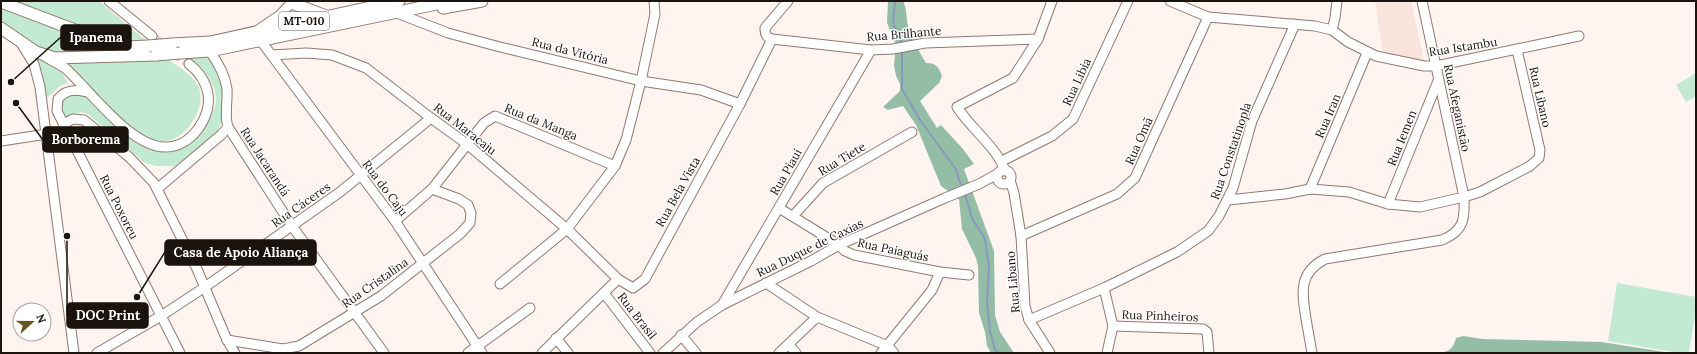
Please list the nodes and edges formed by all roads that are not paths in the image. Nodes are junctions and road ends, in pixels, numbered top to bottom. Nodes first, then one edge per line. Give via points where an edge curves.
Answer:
1 (110, 1) edge
2 (399, 1) edge
3 (451, 1) edge
4 (482, 1) edge
5 (654, 1) edge
6 (788, 1) edge
7 (1052, 1) edge
8 (1128, 1) edge
9 (1170, 1) edge
10 (1337, 1) edge
11 (1422, 1) edge
12 (1, 2) edge
13 (293, 2) edge
14 (397, 13) junction
15 (326, 16) junction
16 (1208, 17) junction
17 (1295, 24) junction
18 (1, 28) edge
19 (1332, 30) junction
20 (1579, 36) dead end
21 (258, 37) junction
22 (772, 39) junction
23 (1038, 39) junction
24 (150, 41) junction
25 (20, 42) junction
26 (871, 50) junction
27 (1517, 50) junction
28 (210, 51) junction
29 (1367, 53) junction
30 (42, 54) junction
31 (272, 55) junction
32 (189, 64) tunnel mouth
33 (1436, 66) junction
34 (641, 81) junction
35 (1438, 81) junction
36 (87, 92) junction
37 (740, 104) junction
38 (431, 118) junction
39 (64, 124) junction
40 (228, 127) junction
41 (912, 132) dead end
42 (47, 134) junction
43 (1, 141) edge
44 (467, 144) junction
45 (1002, 161) junction
46 (615, 166) junction
47 (1002, 172) junction
48 (360, 176) junction
49 (1006, 183) junction
50 (975, 186) junction
51 (157, 189) junction
52 (432, 189) junction
53 (1310, 189) junction
54 (1464, 197) junction
55 (1228, 200) junction
56 (1388, 204) junction
57 (779, 208) junction
58 (793, 216) junction
59 (395, 221) junction
60 (292, 226) junction
61 (567, 229) junction
62 (1021, 236) junction
63 (839, 245) junction
64 (423, 264) junction
65 (940, 272) junction
66 (969, 275) dead end
67 (618, 279) junction
68 (766, 282) junction
69 (500, 284) dead end
70 (205, 287) junction
71 (1104, 288) junction
72 (604, 293) junction
73 (722, 305) junction
74 (530, 308) dead end
75 (356, 312) junction
76 (161, 316) junction
77 (817, 317) junction
78 (1029, 320) junction
79 (1113, 326) junction
80 (681, 335) junction
81 (556, 338) junction
82 (227, 340) junction
83 (789, 345) junction
84 (888, 346) junction
85 (480, 350) edge
86 (74, 353) edge
87 (97, 353) edge
88 (180, 353) edge
89 (235, 353) edge
90 (384, 353) edge
91 (468, 353) edge
92 (542, 353) edge
93 (568, 353) edge
94 (650, 353) edge
95 (663, 353) edge
96 (696, 353) edge
97 (780, 353) edge
98 (796, 353) edge
99 (881, 353) edge
100 (894, 353) edge
101 (1050, 353) edge
102 (1107, 353) edge
103 (1210, 353) edge
104 (1312, 353) edge

1 - 24 street
2 - 15 main road, MT-010
3 - 14 main road, MT-010
4 - 14 main road, MT-010 via 413,13
5 - 34 street via 655,14
6 - 22 street via 765,28 765,34
7 - 23 street
8 - 45 street, Rua Libia via 1073,119 1052,136
9 - 16 street, Rua Istambu
10 - 19 street
11 - 33 street, Rua Afeganistão
12 - 24 main road, MT-010 via 112,44 124,46
13 - 15 main road
13 - 21 street
14 - 21 main road, MT-010
14 - 34 street, Rua da Vitória via 456,35
15 - 21 main road, MT-010
16 - 17 street, Rua Istambu
16 - 62 street, Rua Omã via 1135,178 1118,194
17 - 19 street, Rua Istambu
17 - 55 street, Rua Constatinopla via 1252,121
18 - 25 main road, MT-010
19 - 29 street, Rua Istambu
20 - 27 street, Rua Istambu
21 - 24 main road, MT-010, bridge via 172,44
21 - 28 main road, MT-010
21 - 31 street, Rua do Caju
22 - 26 street, Rua Brilhante
22 - 37 street, Rua Bela Vista
23 - 26 street, Rua Brilhante via 925,43
23 - 45 street via 1013,78 957,107
25 - 30 main road, MT-010
25 - 42 street via 37,73
26 - 57 street, Rua Piaui
27 - 33 street, Rua Istambu
27 - 54 street, Rua Libano via 1540,150 1539,158 1530,166 1480,192
28 - 30 main road, MT-010, bridge via 65,58
28 - 40 street, Rua Jacarandá via 224,76
29 - 33 street, Rua Istambu
29 - 53 street, Rua Iran
30 - 36 street via 65,68
31 - 38 street, Rua Maracaju via 332,55 350,61 366,68
31 - 48 street, Rua do Caju
32 - 36 street via 205,82 208,95 207,111 196,130 186,141 176,146 163,148 146,142 124,126
33 - 35 street, Rua Afeganistão
34 - 37 street, Rua da Vitória via 701,90
34 - 46 street via 626,140
35 - 54 street, Rua Afeganistão
35 - 56 street, Rua Iemen
36 - 39 street, Rua Poxoreu via 68,91 58,99 56,107
37 - 67 street, Rua Bela Vista via 644,278 633,288
38 - 44 street, Rua Maracaju
38 - 48 street, Rua Cáceres
39 - 51 street via 77,119 87,122 142,170
39 - 76 street, Rua Poxoreu
40 - 51 street
40 - 60 street, Rua Jacarandá
41 - 58 street, Rua Tiete via 824,183
42 - 43 street
42 - 86 street
44 - 46 street, Rua da Manga via 484,123 495,116
44 - 52 street
44 - 61 street, Rua Maracaju
45 - 47 street, Rua Libano
46 - 61 street
47 - 49 street, Rua Libano via 997,178
47 - 50 street, Rua Duque de Caxias
48 - 59 street, Rua do Caju
48 - 60 street, Rua Cáceres
49 - 50 street, Rua Duque de Caxias
49 - 62 street, Rua Libano via 1015,204
50 - 63 street, Rua Duque de Caxias
51 - 70 street
52 - 59 street
52 - 64 street, Rua Cristalina via 468,205 470,223
53 - 55 street
53 - 56 street via 1349,192
54 - 56 street via 1420,207
54 - 104 street, Rua Afeganistão via 1465,208 1461,226 1451,236 1442,240 1325,259 1314,266 1306,278 1302,291
55 - 71 street, Rua Constatinopla via 1208,231 1176,252
57 - 58 street, Rua Paiaguás
57 - 73 street, Rua Piaui
58 - 63 street, Rua Paiaguás
59 - 64 street, Rua do Caju
60 - 70 street, Rua Cáceres
60 - 75 street, Rua Jacarandá
61 - 67 street, Rua Maracaju
61 - 69 street
62 - 78 street, Rua Libano via 1025,306
63 - 65 street, Rua Paiaguás via 854,255
63 - 68 street, Rua Duque de Caxias
64 - 75 street, Rua Cristalina
64 - 85 street, Rua do Caju
65 - 66 street, Rua Paiaguás
65 - 84 street via 932,290
67 - 72 street
68 - 73 street, Rua Duque de Caxias
68 - 77 street
70 - 76 street, Rua Cáceres
70 - 82 street
71 - 78 street, Rua Constatinopla
71 - 79 street
72 - 81 street
72 - 94 street, Rua Brasil
73 - 80 street, Rua Duque de Caxias
74 - 85 street
75 - 82 street, Rua Cristalina via 299,346 283,349
75 - 90 street, Rua Jacarandá
76 - 87 street, Rua Cáceres
76 - 88 street, Rua Poxoreu
77 - 83 street
77 - 84 street
78 - 101 street, Rua Libano
79 - 102 street
79 - 103 street, Rua Pinheiros via 1203,329 1207,332
80 - 95 street, Rua Duque de Caxias
80 - 96 street
81 - 92 street
81 - 93 street
82 - 89 street
83 - 97 street
83 - 98 street
84 - 99 street
84 - 100 street
85 - 91 street

